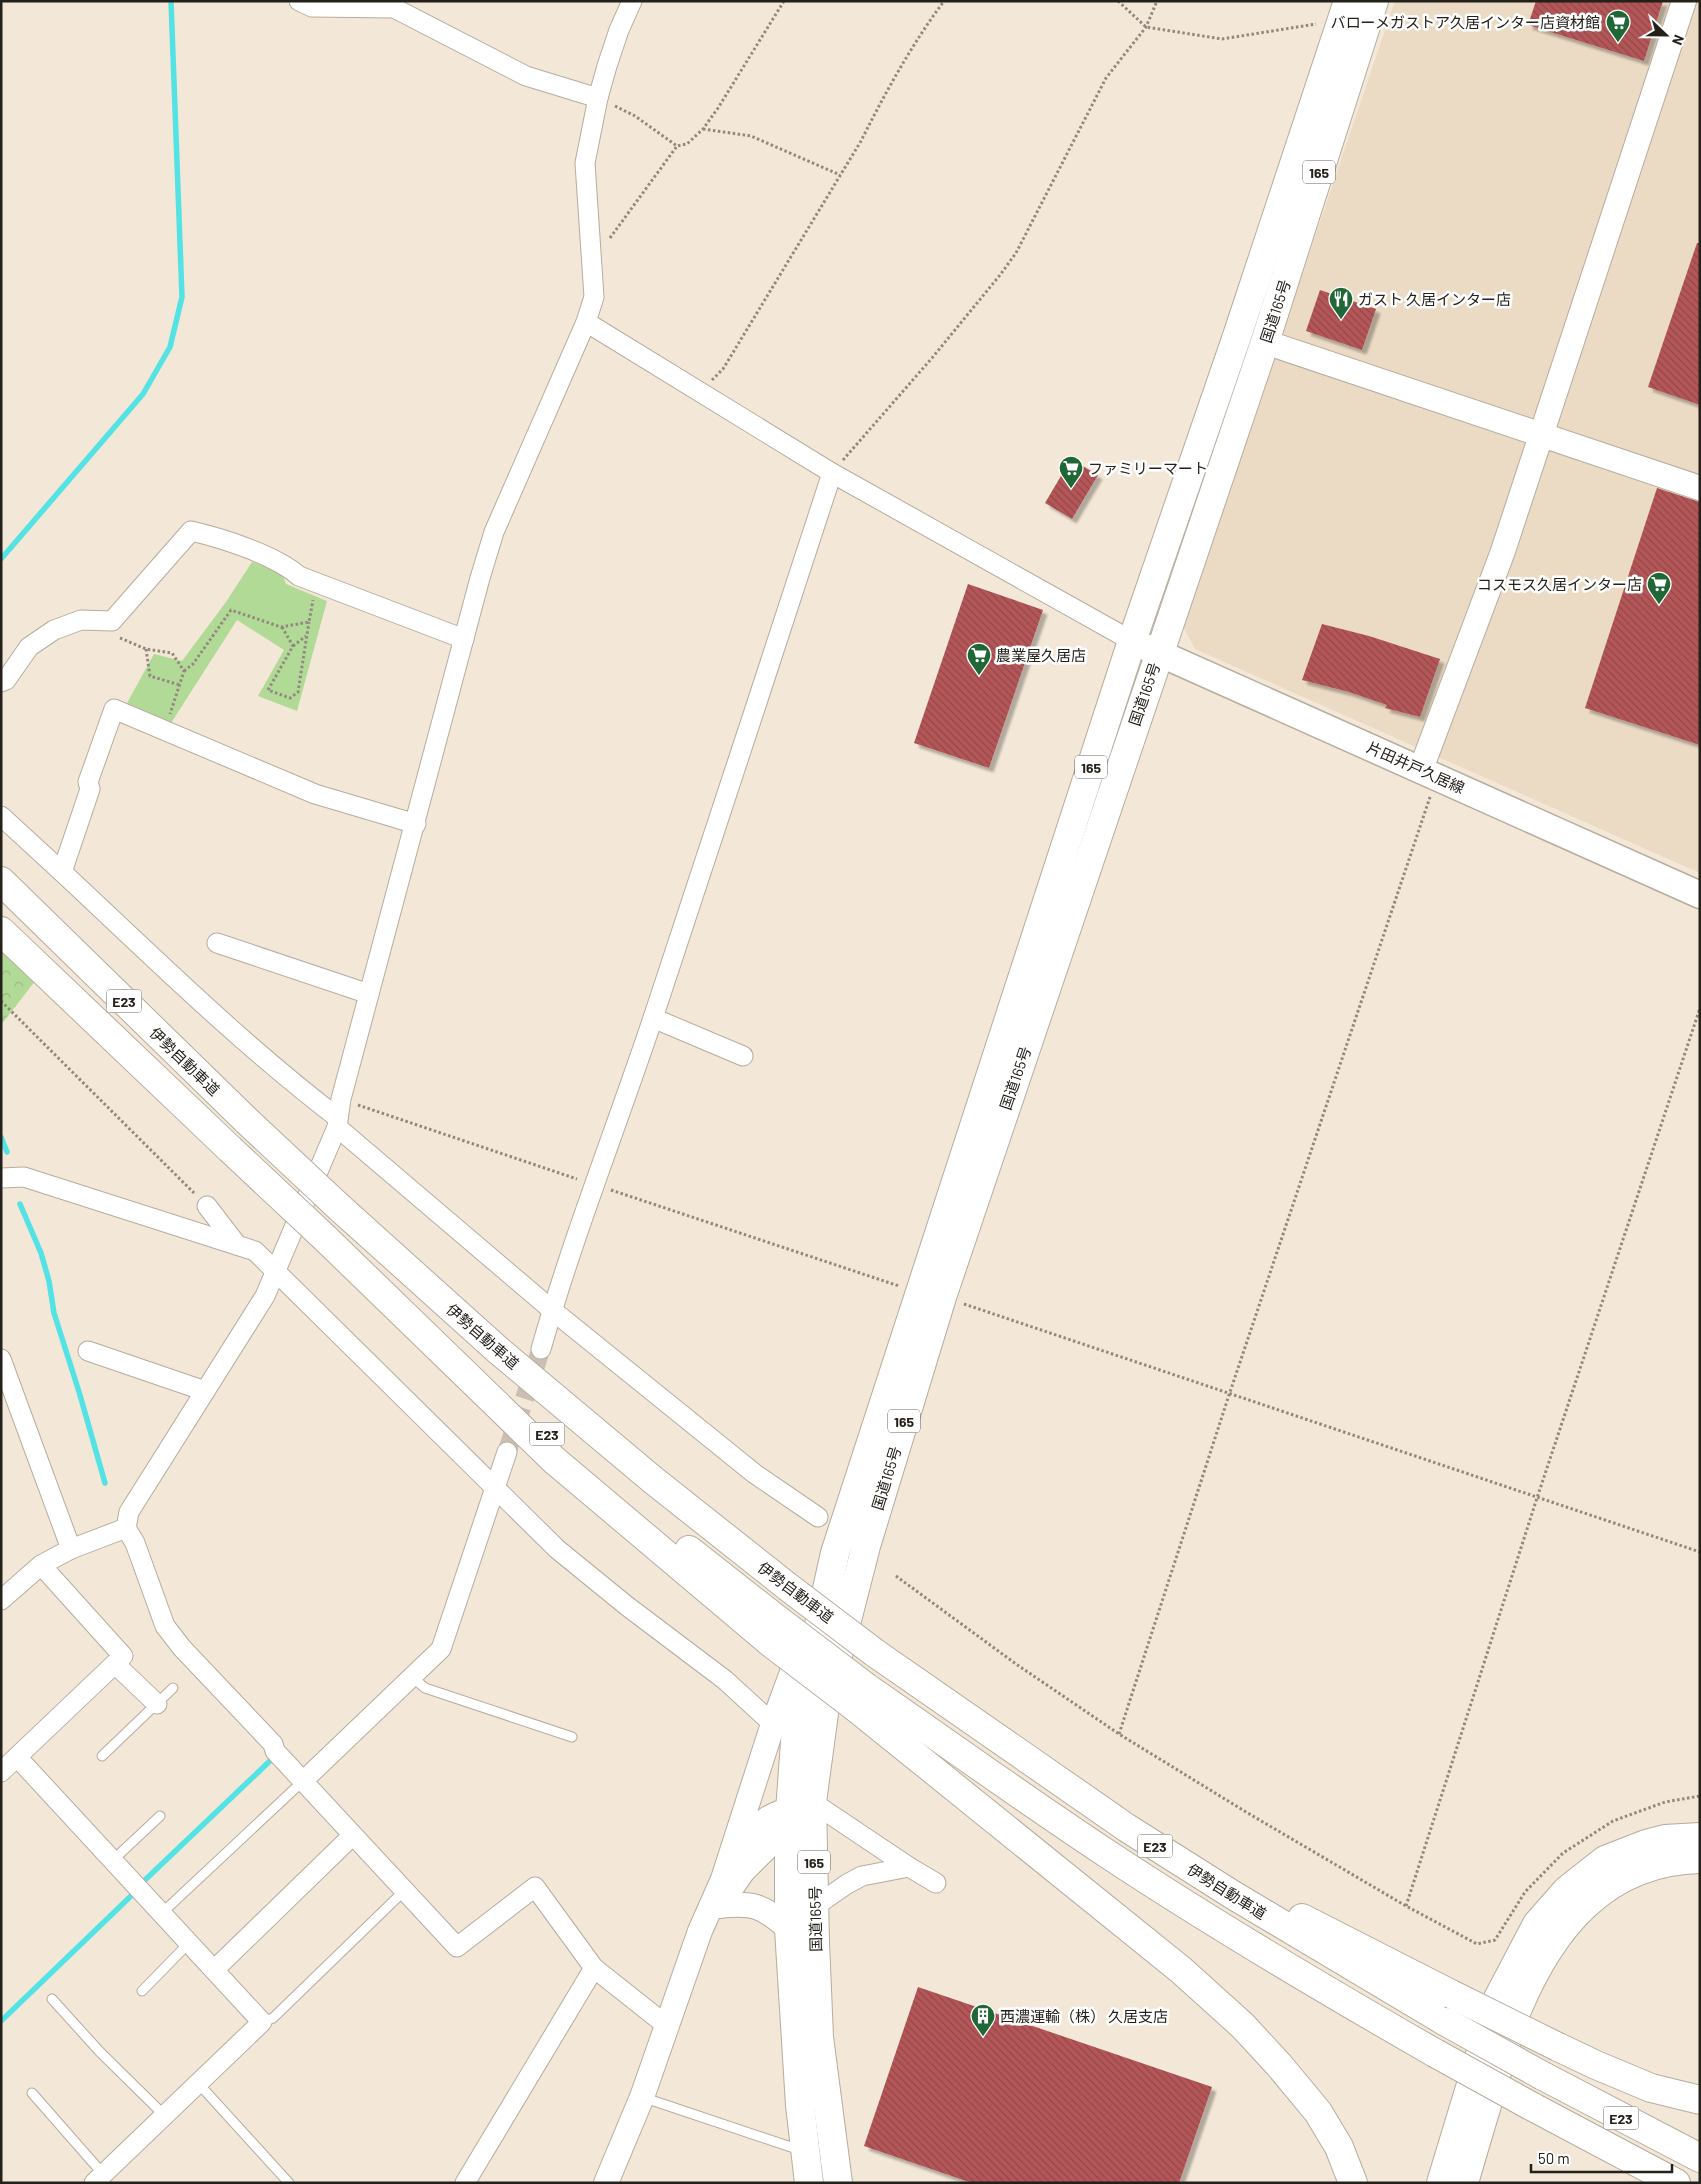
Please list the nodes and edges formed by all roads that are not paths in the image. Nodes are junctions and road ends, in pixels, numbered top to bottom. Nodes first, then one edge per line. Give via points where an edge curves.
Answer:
1 (299, 1) edge
2 (632, 1) edge
3 (1374, 1) edge
4 (1684, 1) edge
5 (395, 5) edge
6 (1345, 11) edge
7 (598, 98) junction
8 (586, 322) junction
9 (1265, 342) junction
10 (1539, 435) junction
11 (832, 473) junction
12 (1700, 488) edge
13 (464, 639) junction
14 (1132, 640) junction
15 (1158, 654) junction
16 (1, 682) edge
17 (1429, 773) junction
18 (1, 816) edge
19 (416, 824) junction
20 (62, 872) junction
21 (1, 881) edge
22 (1700, 896) edge
23 (1, 931) edge
24 (217, 943) dead end
25 (369, 994) junction
26 (653, 1018) junction
27 (742, 1056) dead end
28 (338, 1122) junction
29 (1, 1178) edge
30 (207, 1206) road end
31 (237, 1244) junction
32 (276, 1271) junction
33 (552, 1310) junction
34 (541, 1349) tunnel mouth
35 (88, 1351) dead end
36 (1, 1359) edge
37 (205, 1391) junction
38 (507, 1452) tunnel mouth
39 (494, 1489) junction
40 (818, 1518) dead end
41 (126, 1528) junction
42 (71, 1549) junction
43 (835, 1553) junction
44 (41, 1566) junction
45 (1, 1600) edge
46 (115, 1664) junction
47 (412, 1677) junction
48 (173, 1688) dead end
49 (861, 1697) junction
50 (157, 1704) junction
51 (773, 1724) junction
52 (572, 1737) dead end
53 (102, 1756) dead end
54 (17, 1757) junction
55 (1, 1772) edge
56 (302, 1781) junction
57 (797, 1812) junction
58 (160, 1816) dead end
59 (1127, 1828) junction
60 (352, 1836) junction
61 (1700, 1837) edge
62 (1700, 1859) edge
63 (112, 1861) junction
64 (909, 1867) junction
65 (723, 1879) junction
66 (936, 1883) dead end
67 (404, 1891) junction
68 (719, 1906) junction
69 (814, 1907) junction
70 (162, 1913) junction
71 (789, 1929) junction
72 (189, 1943) junction
73 (594, 1968) junction
74 (214, 1970) junction
75 (142, 1991) dead end
76 (52, 1999) dead end
77 (262, 2022) junction
78 (666, 2025) junction
79 (198, 2083) junction
80 (32, 2093) dead end
81 (642, 2097) junction
82 (1700, 2100) edge
83 (164, 2115) junction
84 (794, 2148) dead end
85 (1700, 2158) edge
86 (99, 2178) edge
87 (289, 2183) edge
88 (465, 2183) edge
89 (606, 2183) edge
90 (808, 2183) edge
91 (838, 2183) edge
92 (1353, 2183) edge
93 (1441, 2183) edge
94 (1464, 2183) edge
95 (1676, 2183) edge

1 - 5 street via 312,6
2 - 7 street via 619,30
3 - 9 highway, 国道165号 / 165
4 - 10 street
5 - 7 street via 526,76
6 - 14 highway, 国道165号 / 165
7 - 8 street via 585,163 594,297
8 - 11 street
8 - 13 street via 494,532
9 - 10 street
9 - 15 highway, 国道165号 / 165
10 - 12 street
10 - 17 street
11 - 14 street
11 - 26 street
13 - 16 street via 299,576 288,566 216,536 191,531 112,621 81,620 54,630 29,647 6,680
13 - 19 street
14 - 15 main road, 片田井戸久居線
14 - 43 highway, 国道165号 / 165
15 - 17 main road, 片田井戸久居線
15 - 57 highway, 国道165号 / 165 via 942,1297 866,1546
17 - 22 main road, 片田井戸久居線
18 - 20 street
19 - 20 street via 315,794 114,709 88,782 90,788
19 - 25 street
20 - 28 street via 189,992
21 - 59 highway, 伊勢自動車道 / E23, bridge via 247,1122 340,1208 500,1351 652,1480 875,1653
23 - 49 highway, E23, bridge via 325,1238 477,1376 632,1505 775,1632
24 - 25 street
25 - 28 street via 340,1099
26 - 27 street
26 - 33 street
28 - 32 street
28 - 33 street
29 - 31 street via 24,1177
30 - 31 street
31 - 32 street via 255,1251
32 - 37 street via 265,1296
32 - 39 street
33 - 34 street
33 - 40 street via 755,1474
35 - 37 street
36 - 42 street
37 - 41 street via 129,1512
38 - 39 street
39 - 47 street via 441,1649
39 - 51 street via 557,1548 725,1680
41 - 42 street
41 - 56 street via 135,1543 165,1626 273,1744 274,1751
42 - 44 street
43 - 51 street
43 - 57 highway, 国道165号 / 165 via 796,1728
44 - 45 street
44 - 46 street via 123,1656
46 - 50 street
46 - 54 street
47 - 52 lane via 425,1688
47 - 56 street
48 - 50 lane
49 - 92 highway via 1243,2026 1318,2112 1339,2148
49 - 95 highway, E23, bridge via 1250,1944 1435,2053
50 - 53 lane
51 - 65 street
54 - 55 street
54 - 63 street
56 - 60 street
56 - 70 lane
57 - 64 street
57 - 65 street via 769,1817 750,1832
57 - 68 street via 742,1871
57 - 69 highway, 国道165号 / 165
57 - 71 highway, 国道165号 / 165
58 - 63 lane
59 - 82 highway, bridge via 1558,2047 1651,2088
59 - 85 highway, 伊勢自動車道 / E23, bridge via 1446,2022
60 - 67 street
60 - 74 street
61 - 93 highway via 1665,1839 1605,1860 1567,1890 1537,1924 1496,2002
62 - 94 highway via 1660,1864 1625,1876 1586,1902 1557,1936 1534,1973 1517,2010
63 - 70 street
64 - 66 street
64 - 69 street via 862,1876
65 - 78 street via 700,1931
67 - 73 street via 458,1947 535,1887
67 - 77 lane via 273,2018
68 - 71 street via 755,1906 769,1911
68 - 78 street
69 - 91 highway, 国道165号 / 165 via 819,2037
70 - 72 street
71 - 90 highway, 国道165号 / 165
72 - 74 street
72 - 75 lane
73 - 78 street
73 - 88 street
74 - 77 street
76 - 83 lane
77 - 79 street
78 - 81 street
79 - 83 street
79 - 87 lane
80 - 86 lane
81 - 84 lane
81 - 89 street
83 - 86 street

